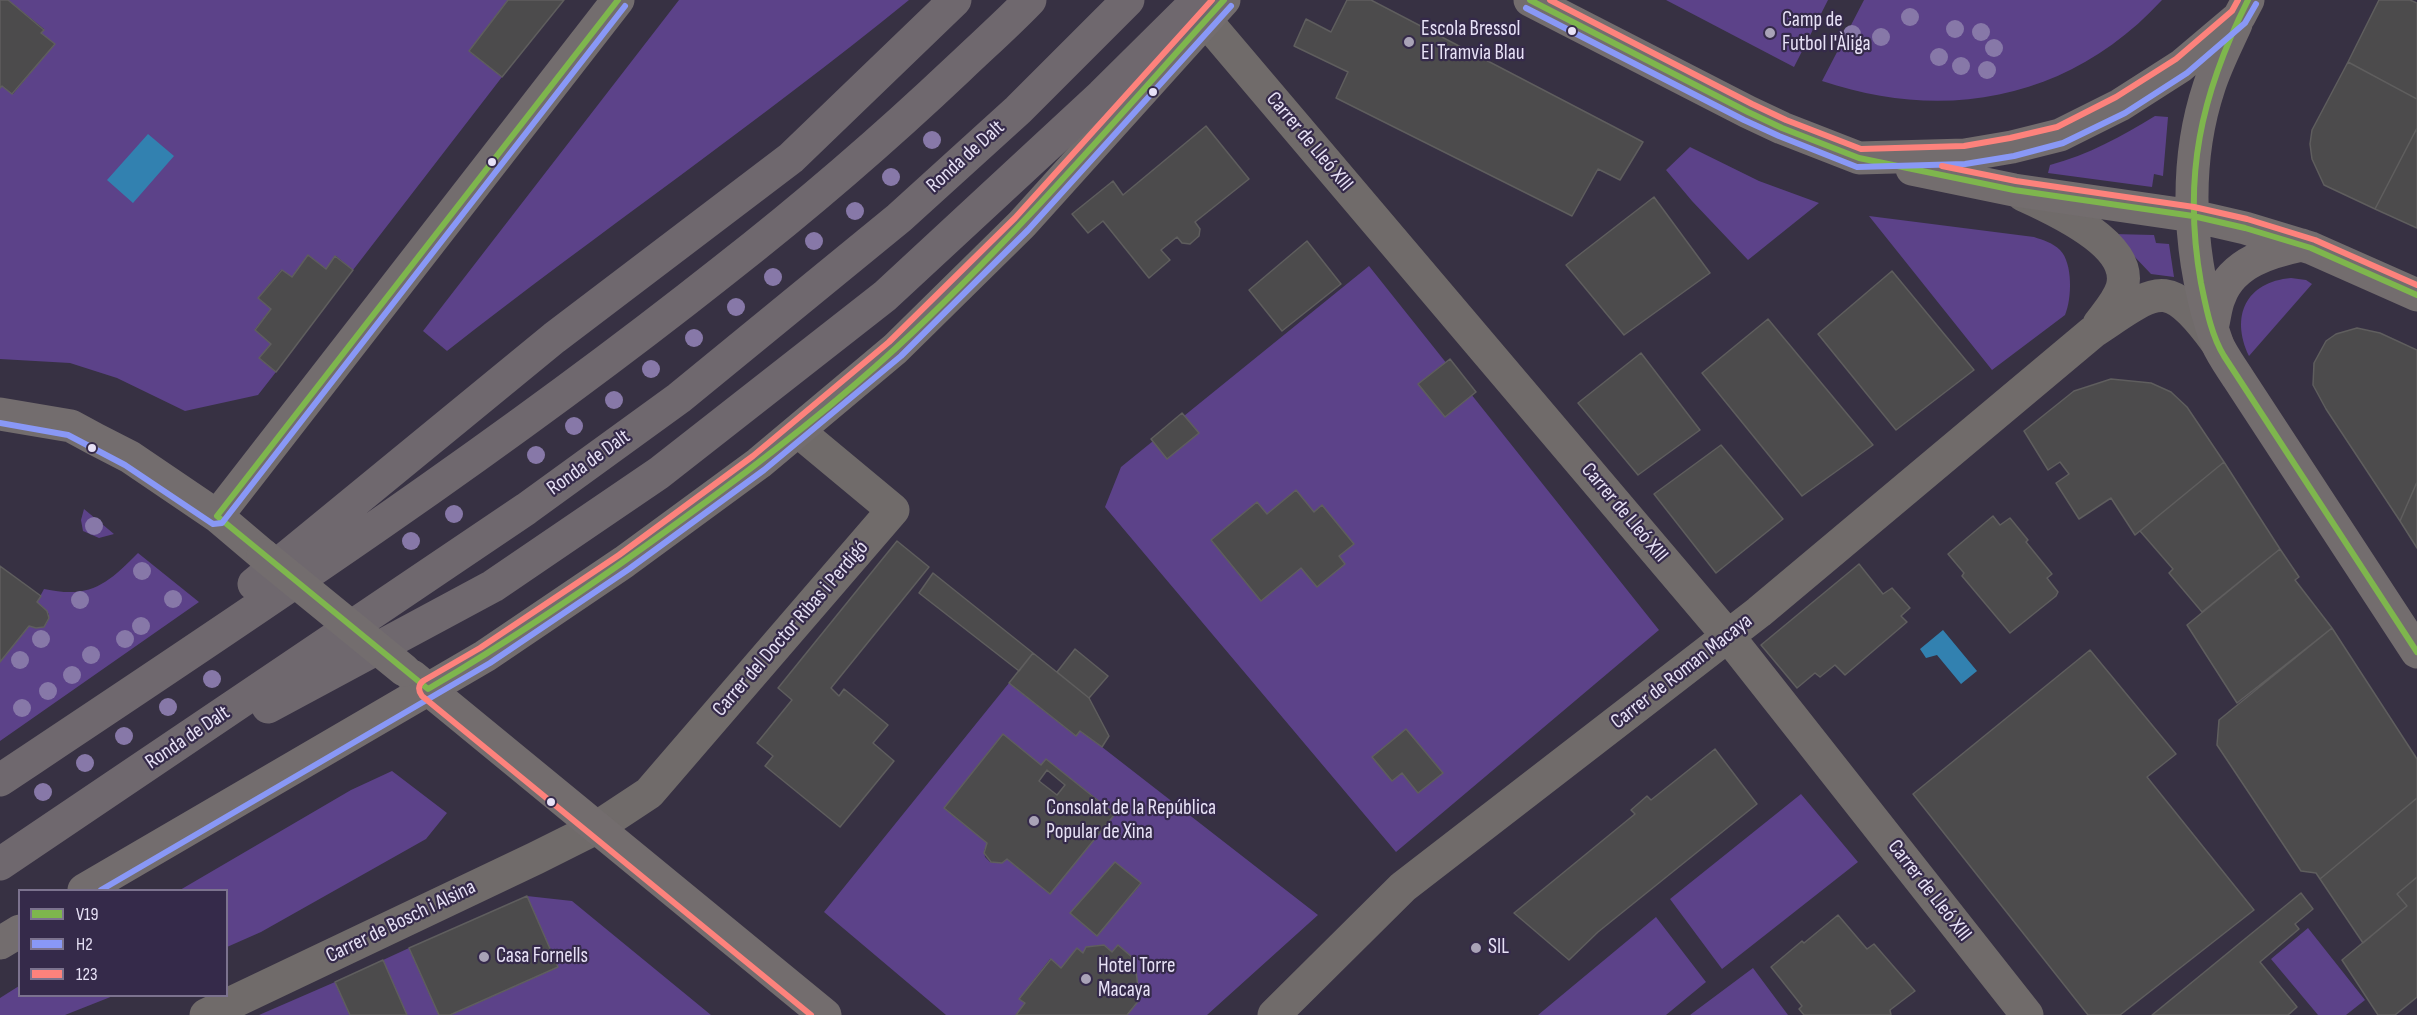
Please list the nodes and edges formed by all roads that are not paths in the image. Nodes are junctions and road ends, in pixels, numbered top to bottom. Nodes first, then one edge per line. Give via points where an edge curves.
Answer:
1 (618, 0) edge
2 (955, 0) edge
3 (1030, 0) edge
4 (1128, 0) edge
5 (1530, 0) edge
6 (1209, 7) edge
7 (2243, 8) edge
8 (1859, 158) junction
9 (2014, 190) junction
10 (2193, 216) junction
11 (2302, 245) junction
12 (2417, 295) edge
13 (2093, 332) junction
14 (2215, 334) junction
15 (0, 414) edge
16 (798, 430) junction
17 (217, 516) junction
18 (1728, 636) junction
19 (2417, 652) edge
20 (416, 680) junction
21 (89, 720) junction
22 (0, 780) edge
23 (107, 793) junction
24 (596, 828) junction
25 (0, 864) edge
26 (87, 889) edge
27 (18, 931) edge
28 (0, 943) edge
29 (206, 1015) edge
30 (825, 1015) edge
31 (1274, 1015) edge
32 (2027, 1015) edge

1 - 17 street
2 - 21 highway via 791,158 554,338
3 - 21 highway via 897,127 664,318 405,507
4 - 23 highway, Ronda de Dalt via 1018,110 899,218 679,398 526,509
5 - 8 street via 1757,116
6 - 16 street via 1022,224 894,349
6 - 18 street, Carrer de Lleó XIII
6 - 23 highway via 1102,95 885,296 659,473 493,586
7 - 8 street via 2181,66 2120,105 2060,135 1965,154
7 - 10 street via 2209,87 2198,135
8 - 9 street
9 - 10 street
9 - 13 street, Carrer de Roman Macaya via 2082,225 2118,258 2122,288
10 - 11 street
10 - 14 street via 2197,260
11 - 12 street
11 - 14 street via 2254,259 2234,275 2220,295
13 - 14 street, Carrer de Roman Macaya via 2139,302 2152,296 2170,296 2182,301
13 - 18 street, Carrer de Roman Macaya
14 - 19 street via 2238,378
15 - 17 street via 71,426 130,457
16 - 20 street via 759,464 624,562 485,656
16 - 24 street, Carrer del Doctor Ribas i Perdigó via 893,510 649,793
17 - 20 street, bridge
18 - 31 street, Carrer de Roman Macaya via 1403,887
18 - 32 street, Carrer de Lleó XIII
20 - 24 street
20 - 26 street
21 - 22 highway
23 - 25 highway, Ronda de Dalt
24 - 29 street, Carrer de Bosch i Alsina
24 - 30 street
27 - 28 street

